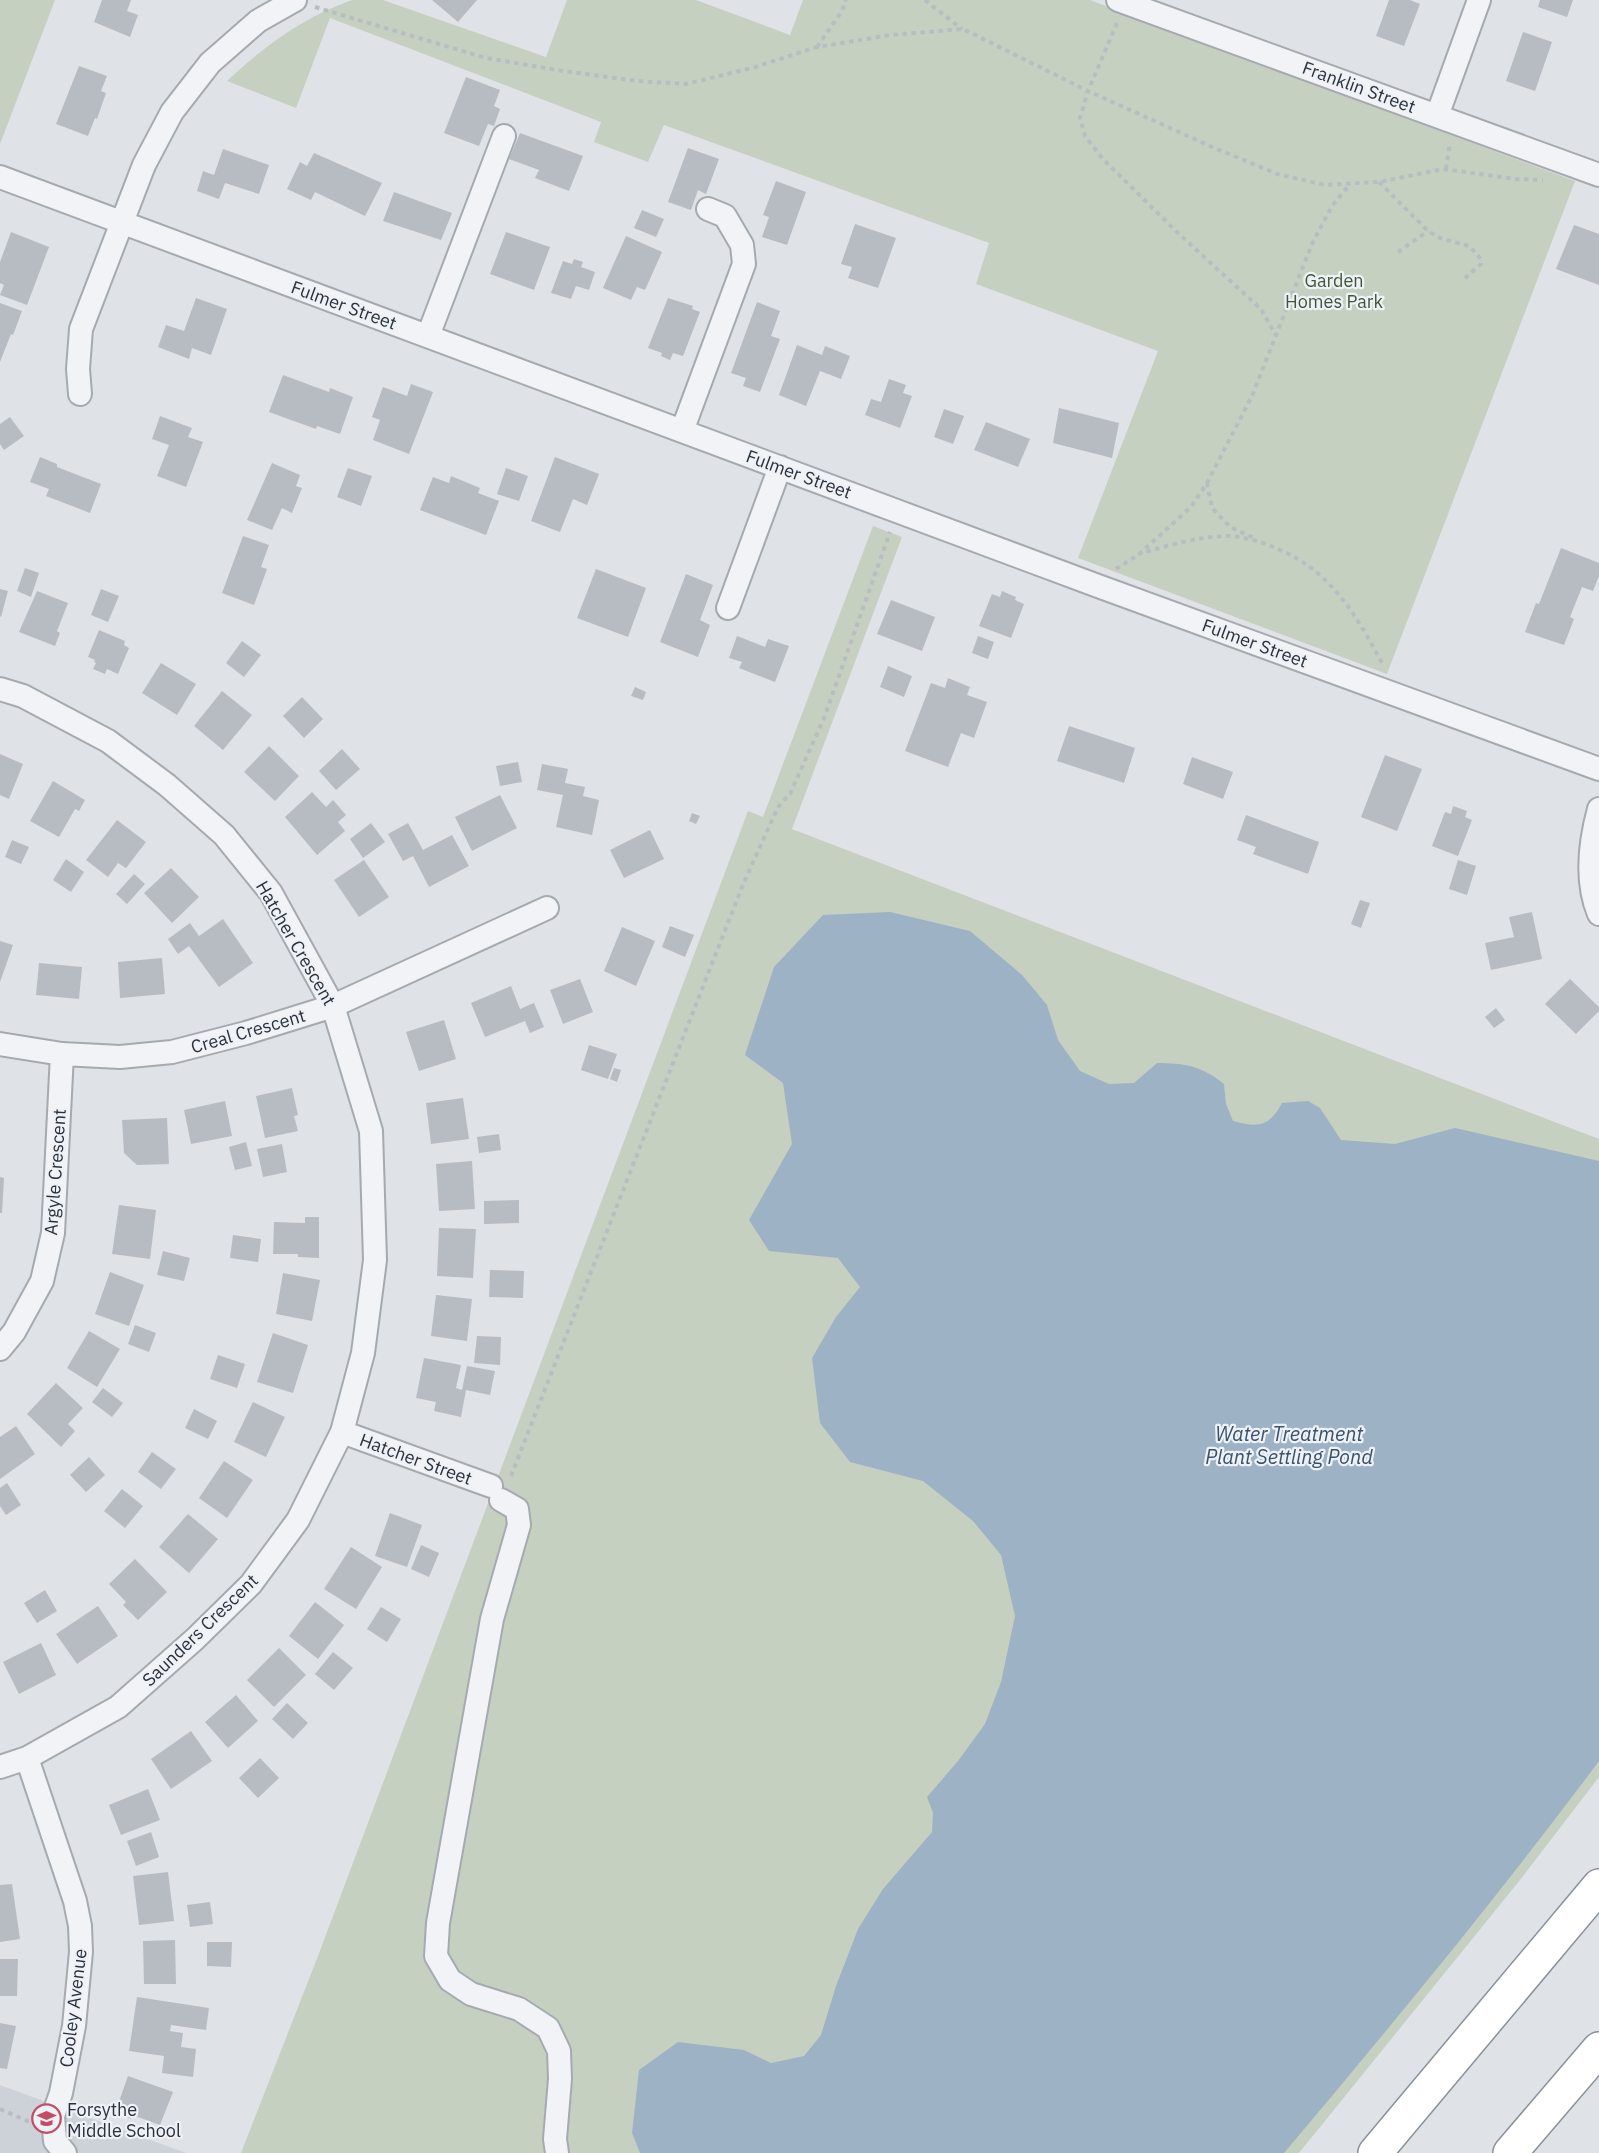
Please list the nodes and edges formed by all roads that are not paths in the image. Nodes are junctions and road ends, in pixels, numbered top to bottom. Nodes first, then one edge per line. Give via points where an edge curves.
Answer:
1 (295, 0) edge
2 (1479, 0) edge
3 (1121, 1) edge
4 (1150, 6) edge
5 (1437, 116) junction
6 (504, 136) dead end
7 (1599, 175) edge
8 (0, 177) edge
9 (708, 209) dead end
10 (123, 222) junction
11 (428, 336) junction
12 (80, 394) dead end
13 (682, 430) junction
14 (780, 467) junction
15 (728, 608) dead end
16 (0, 689) edge
17 (1599, 769) edge
18 (1599, 809) edge
19 (547, 908) dead end
20 (1599, 914) edge
21 (333, 1006) junction
22 (0, 1044) edge
23 (62, 1054) junction
24 (0, 1349) edge
25 (342, 1432) junction
26 (27, 1758) junction
27 (0, 1767) edge
28 (1599, 1886) edge
29 (1599, 2049) edge
30 (65, 2153) edge
31 (557, 2153) edge
32 (1375, 2153) edge
33 (1510, 2153) edge

1 - 10 street via 258,21 210,63 172,112 144,165
2 - 5 street
3 - 4 street, Franklin Street
4 - 5 street, Franklin Street
5 - 7 street, Franklin Street
6 - 11 street
8 - 10 street, Fulmer Street
9 - 13 street via 725,216 742,245 744,264
10 - 11 street, Fulmer Street
10 - 12 street via 81,329
11 - 13 street, Fulmer Street
13 - 14 street, Fulmer Street
14 - 15 street
14 - 17 street, Fulmer Street
16 - 21 street, Hatcher Crescent via 23,696 108,741 224,835 271,893
18 - 20 street via 1591,851 1594,903
19 - 21 street, Creal Crescent
21 - 23 street, Creal Crescent via 172,1052 120,1057
21 - 25 street, Hatcher Crescent via 371,1131 375,1260 363,1353
22 - 23 street, Creal Crescent
23 - 24 street, Argyle Crescent via 53,1233 42,1281
25 - 26 street, Saunders Crescent via 298,1520 251,1584 118,1707
25 - 31 street, Hatcher Street via 496,1493 517,1509 519,1525 492,1620 438,1923 436,1956 450,1980 471,1994 519,2009 548,2028 559,2051
26 - 27 street, Saunders Crescent
26 - 30 street, Cooley Avenue via 80,1926 74,2026 53,2116 55,2141
28 - 32 highway
29 - 33 highway

